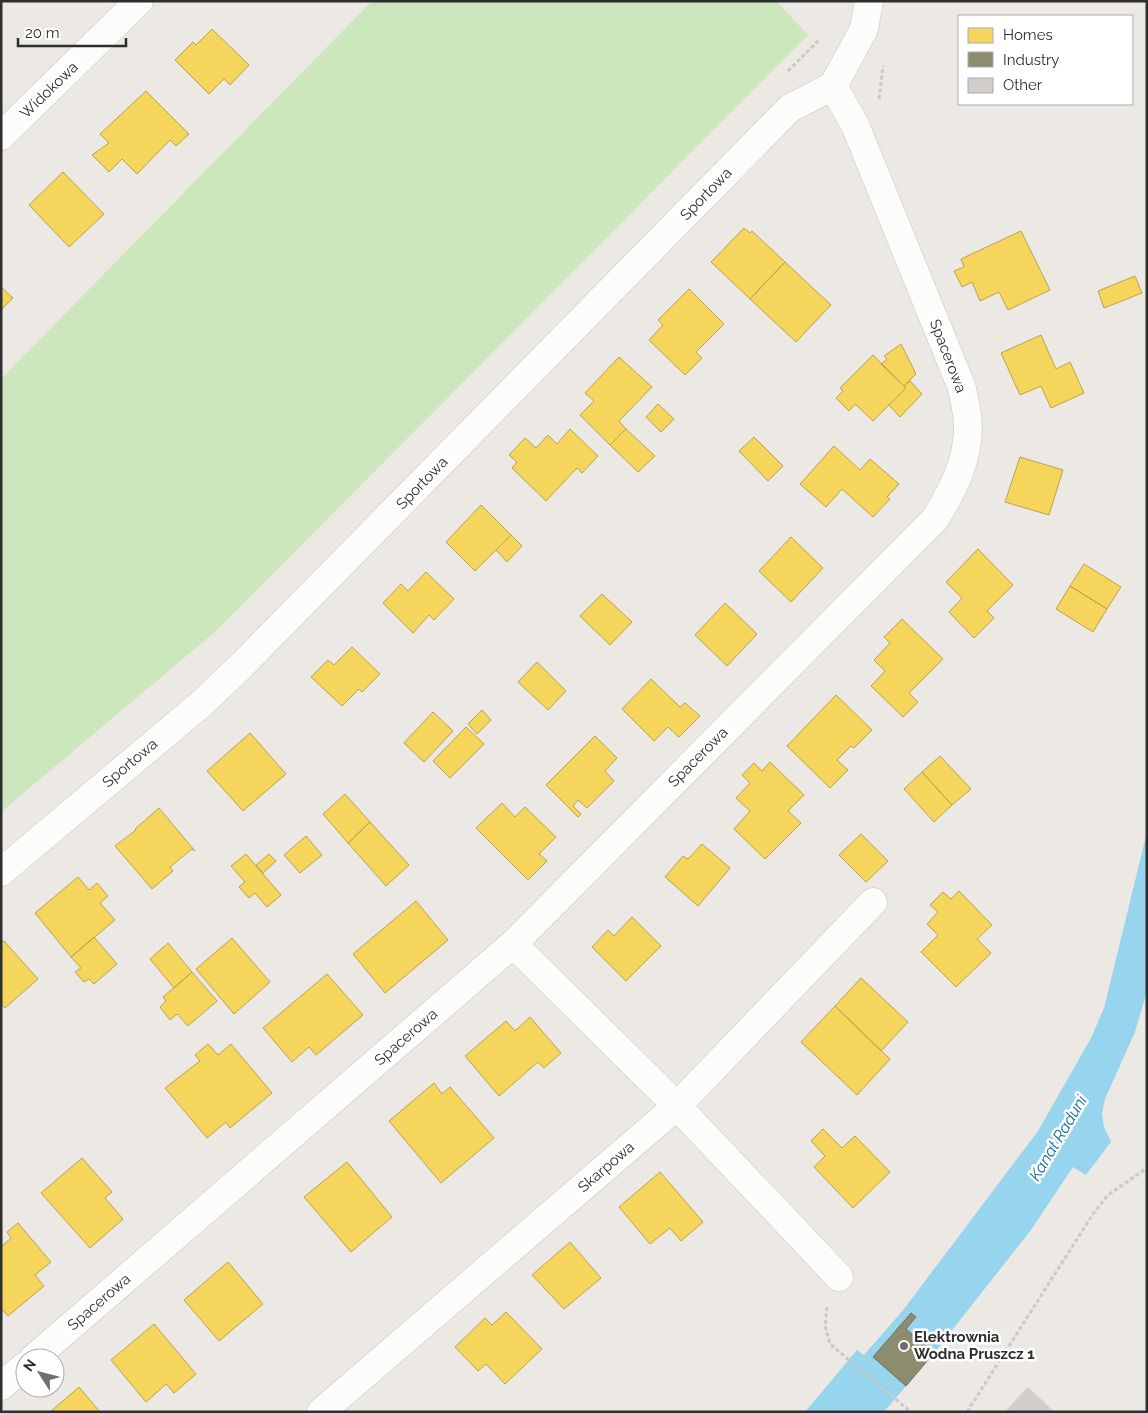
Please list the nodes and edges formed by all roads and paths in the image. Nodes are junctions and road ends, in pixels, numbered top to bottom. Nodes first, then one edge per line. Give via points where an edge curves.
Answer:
1 (139, 1) edge
2 (869, 1) edge
3 (833, 86) junction
4 (1, 136) edge
5 (1, 872) edge
6 (873, 902) dead end
7 (513, 944) junction
8 (677, 1106) junction
9 (1147, 1168) edge
10 (839, 1277) joint
11 (46, 1348) edge
12 (15, 1374) edge
13 (1, 1386) edge
14 (321, 1412) edge
15 (911, 1412) edge
16 (967, 1412) edge

1 - 4 street, Widokowa
2 - 3 street via 864,29
3 - 5 street, Sportowa via 790,108 228,679
3 - 7 street, Spacerowa via 855,125 962,388 968,425 964,459 952,492 935,519
6 - 8 street, Skarpowa
7 - 8 street
7 - 11 street, Spacerowa
8 - 10 street
8 - 14 street, Skarpowa
9 - 16 path via 1108,1195 1093,1214
10 - 15 path via 831,1287 825,1326 830,1344
12 - 13 street

